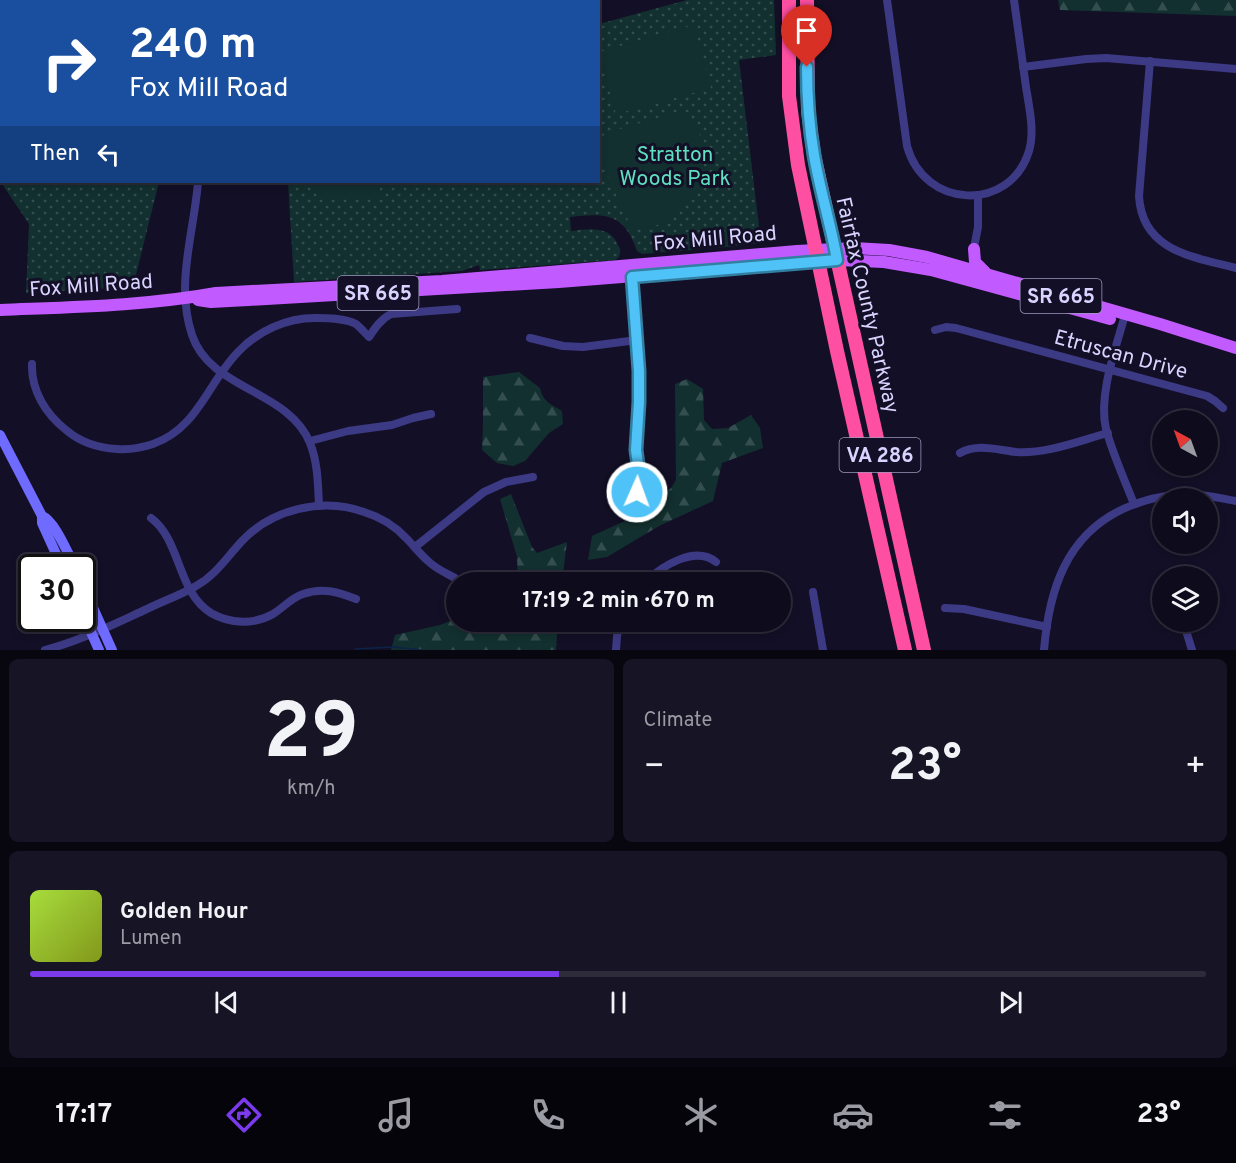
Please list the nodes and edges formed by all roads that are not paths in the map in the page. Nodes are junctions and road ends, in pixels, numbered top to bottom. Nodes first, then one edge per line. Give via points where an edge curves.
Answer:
1 (789, 0) edge
2 (807, 0) edge
3 (887, 0) edge
4 (1014, 0) edge
5 (1150, 62) junction
6 (1023, 67) junction
7 (1236, 69) edge
8 (198, 183) edge
9 (978, 195) junction
10 (974, 249) junction
11 (817, 255) junction
12 (836, 255) junction
13 (1236, 268) edge
14 (631, 271) junction
15 (966, 274) junction
16 (988, 274) junction
17 (185, 299) junction
18 (457, 309) dead end
19 (0, 310) edge
20 (1124, 319) junction
21 (935, 330) dead end
22 (530, 338) dead end
23 (637, 340) junction
24 (1236, 349) edge
25 (32, 364) dead end
26 (1110, 369) junction
27 (222, 372) junction
28 (1223, 408) dead end
29 (431, 414) dead end
30 (1108, 433) junction
31 (0, 435) edge
32 (310, 441) junction
33 (960, 453) dead end
34 (532, 477) dead end
35 (637, 492) dead end
36 (1236, 501) edge
37 (1134, 504) junction
38 (319, 506) junction
39 (42, 516) junction
40 (151, 518) dead end
41 (415, 548) junction
42 (56, 554) edge
43 (68, 554) edge
44 (716, 562) dead end
45 (658, 572) edge
46 (446, 573) edge
47 (190, 589) junction
48 (813, 592) dead end
49 (356, 599) dead end
50 (945, 608) dead end
51 (1047, 627) junction
52 (96, 628) edge
53 (97, 631) junction
54 (618, 632) edge
55 (1186, 632) edge
56 (45, 650) edge
57 (99, 650) edge
58 (112, 650) edge
59 (616, 650) edge
60 (823, 650) edge
61 (905, 650) edge
62 (924, 650) edge
63 (1044, 650) edge
64 (1192, 650) edge

1 - 11 highway, Fairfax County Parkway / VA 286 via 789,96 798,165
2 - 12 highway, Fairfax County Parkway / VA 286 via 810,133
3 - 9 street via 911,157 936,187 951,193
4 - 6 street
5 - 6 street via 1096,59
5 - 7 street
5 - 13 street via 1138,196 1142,215 1150,231 1170,248
6 - 9 street via 1032,134 1028,155 1007,182
8 - 17 street via 186,261
9 - 10 street
10 - 15 street
10 - 16 main road via 976,264
11 - 12 main road, Fox Mill Road / SR 665
11 - 14 main road, Fox Mill Road / SR 665
11 - 61 highway, Fairfax County Parkway / VA 286
12 - 15 main road, Fox Mill Road / SR 665 via 854,248 889,250 927,257
12 - 62 highway, Fairfax County Parkway / VA 286
14 - 17 main road, Fox Mill Road / SR 665 via 559,282 211,302
14 - 23 street
15 - 16 main road, Fox Mill Road / SR 665
15 - 20 main road, Fox Mill Road / SR 665
16 - 20 main road, Fox Mill Road / SR 665
17 - 19 main road, Fox Mill Road / SR 665
17 - 27 street via 196,344
18 - 27 street via 391,314 378,323 369,337 356,324 330,318 302,318 275,326 252,339
20 - 24 main road, Fox Mill Road / SR 665
20 - 26 street
21 - 26 street, Etruscan Drive via 956,328
22 - 23 street via 583,347
23 - 35 street
25 - 27 street via 36,392 57,423 83,441 119,449 159,442 177,431 197,410
26 - 28 street, Etruscan Drive via 1207,396
26 - 30 street via 1104,400
27 - 32 street via 284,410
29 - 32 street
30 - 33 street via 1036,452 977,447
30 - 37 street
31 - 39 main road
32 - 38 street via 317,466
34 - 41 street via 484,492
36 - 37 street via 1187,494
37 - 51 street via 1098,524 1074,549 1056,585
38 - 41 street via 340,506 372,514 395,528
38 - 47 street via 290,511 267,521 243,540 214,573
39 - 42 main road
39 - 43 main road
40 - 47 street via 164,530
41 - 46 street
44 - 45 street via 701,555 678,560
47 - 49 street via 204,608 244,622 269,616 312,591 332,591
47 - 53 street
48 - 60 street
50 - 51 street
51 - 63 street
52 - 53 main road
53 - 56 street
53 - 57 main road
53 - 58 main road
54 - 59 street
55 - 64 street

